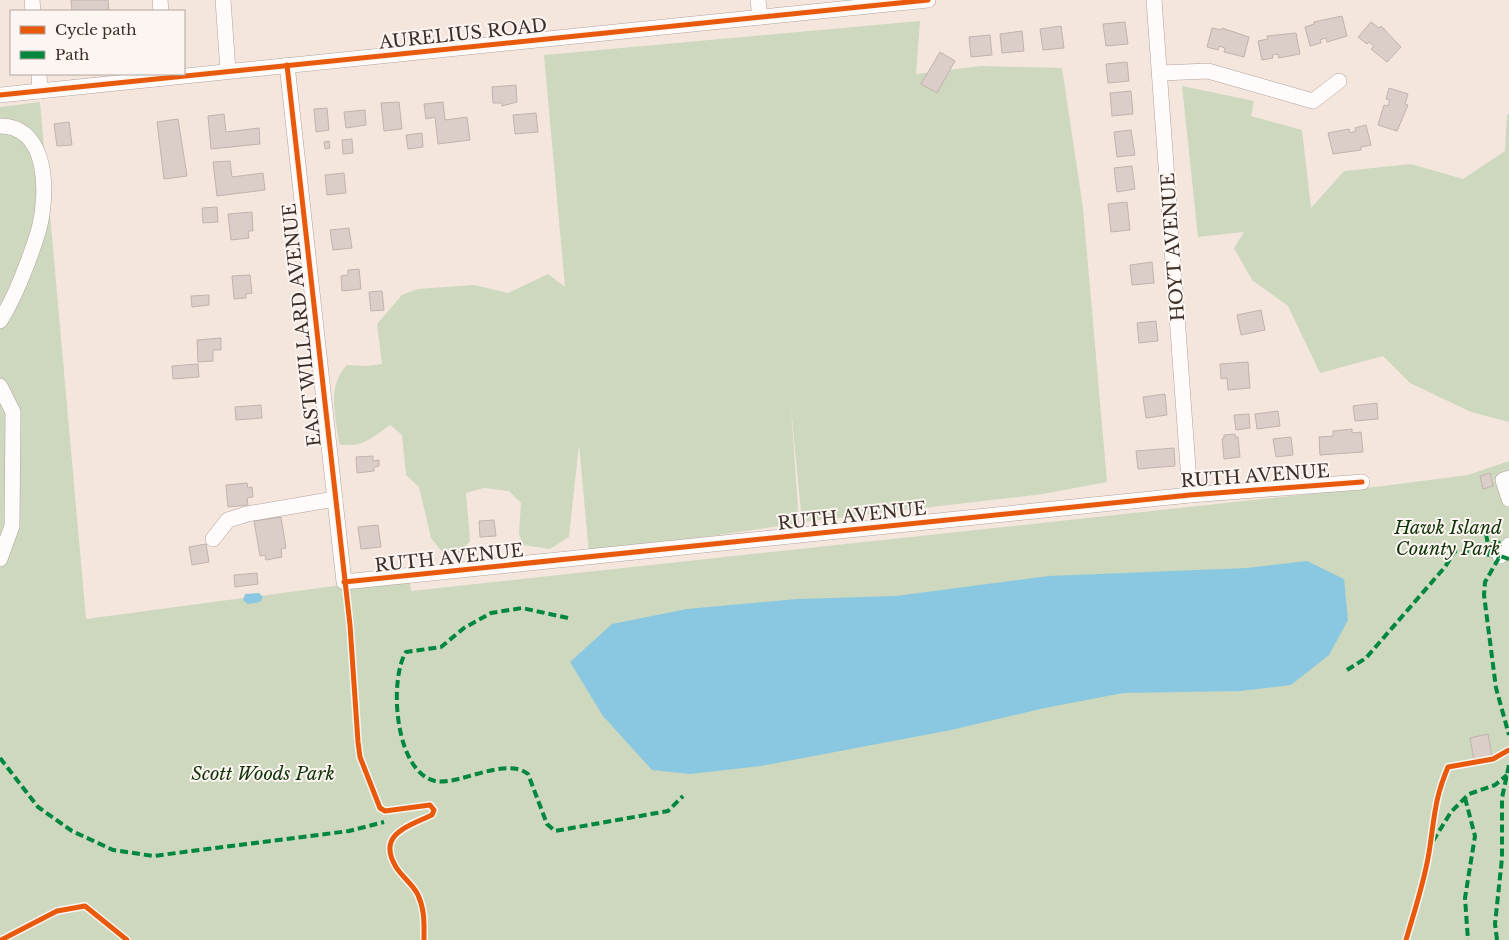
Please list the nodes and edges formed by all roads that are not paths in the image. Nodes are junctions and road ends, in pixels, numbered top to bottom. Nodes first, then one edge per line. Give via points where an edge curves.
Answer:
1 (223, 0) edge
2 (758, 0) edge
3 (928, 0) edge
4 (1154, 0) edge
5 (760, 17) junction
6 (287, 66) junction
7 (228, 72) junction
8 (1161, 73) junction
9 (39, 75) edge
10 (182, 75) edge
11 (185, 75) edge
12 (166, 76) edge
13 (1340, 81) dead end
14 (40, 90) junction
15 (0, 95) edge
16 (0, 126) edge
17 (0, 321) edge
18 (0, 386) edge
19 (1509, 478) edge
20 (1362, 482) dead end
21 (1190, 494) junction
22 (335, 499) junction
23 (1509, 499) edge
24 (213, 539) dead end
25 (0, 559) edge
26 (344, 582) joint

1 - 7 street
2 - 5 street
3 - 5 street, AURELIUS ROAD
4 - 8 street, HOYT AVENUE
5 - 6 street, AURELIUS ROAD
6 - 7 street, AURELIUS ROAD
6 - 22 street, EAST WILLARD AVENUE
7 - 11 street, AURELIUS ROAD
8 - 13 street via 1208,71 1313,101
8 - 21 street, HOYT AVENUE
9 - 14 street
10 - 12 street, AURELIUS ROAD
12 - 14 street, AURELIUS ROAD
14 - 15 street, AURELIUS ROAD
16 - 17 street via 21,130 31,138 42,163 44,193 39,228 9,307
18 - 25 street via 13,412 13,421 12,526
19 - 23 street via 1503,480
20 - 21 street, RUTH AVENUE
21 - 26 street, RUTH AVENUE
22 - 24 street via 246,514 228,520
22 - 26 street, EAST WILLARD AVENUE

